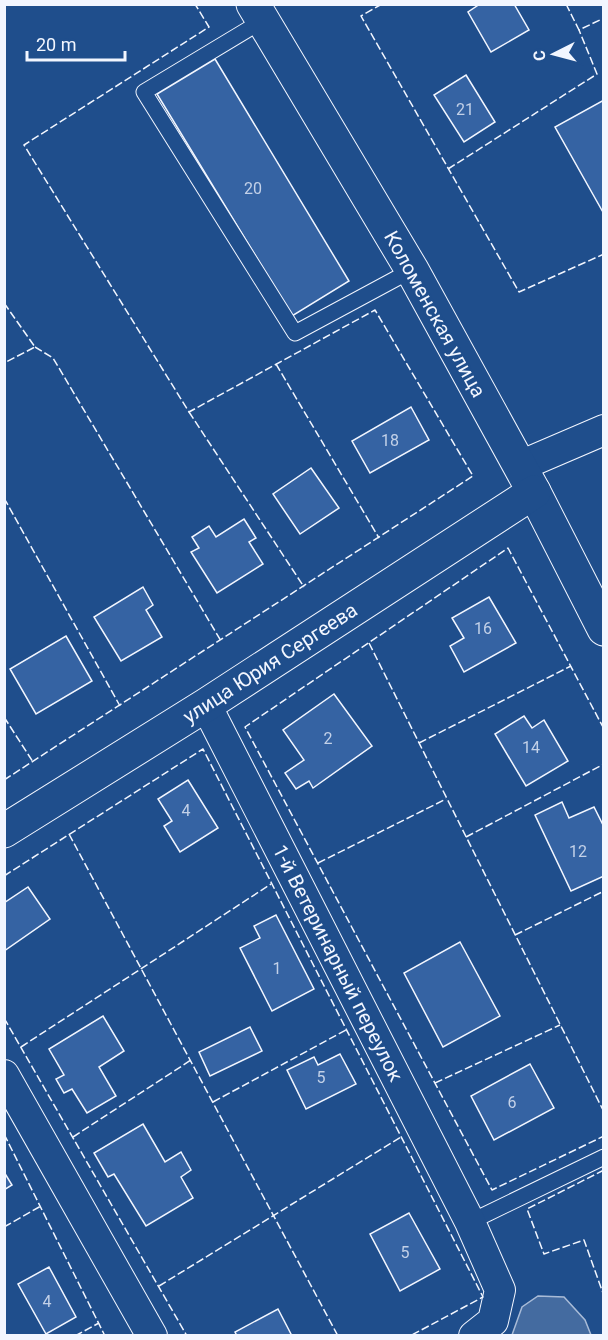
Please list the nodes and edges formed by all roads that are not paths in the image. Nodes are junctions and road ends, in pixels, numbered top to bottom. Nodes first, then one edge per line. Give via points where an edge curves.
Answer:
1 (258, 13) edge
2 (412, 270) junction
3 (603, 430) edge
4 (527, 479) junction
5 (603, 629) edge
6 (206, 705) junction
7 (4, 831) edge
8 (4, 1075) edge
9 (603, 1157) edge
10 (470, 1222) junction
11 (152, 1335) edge
12 (474, 1335) edge

1 - 2 street, Коломенская улица
1 - 2 lane via 144,92 295,333
2 - 4 street, Коломенская улица
3 - 4 street, улица Юрия Сергеева
4 - 5 street, Коломенская улица
4 - 6 street, улица Юрия Сергеева
6 - 7 street, улица Юрия Сергеева
6 - 10 street, 1-й Ветеринарный переулок
8 - 11 street
9 - 10 lane
10 - 12 street, 1-й Ветеринарный переулок via 500,1290 493,1321

